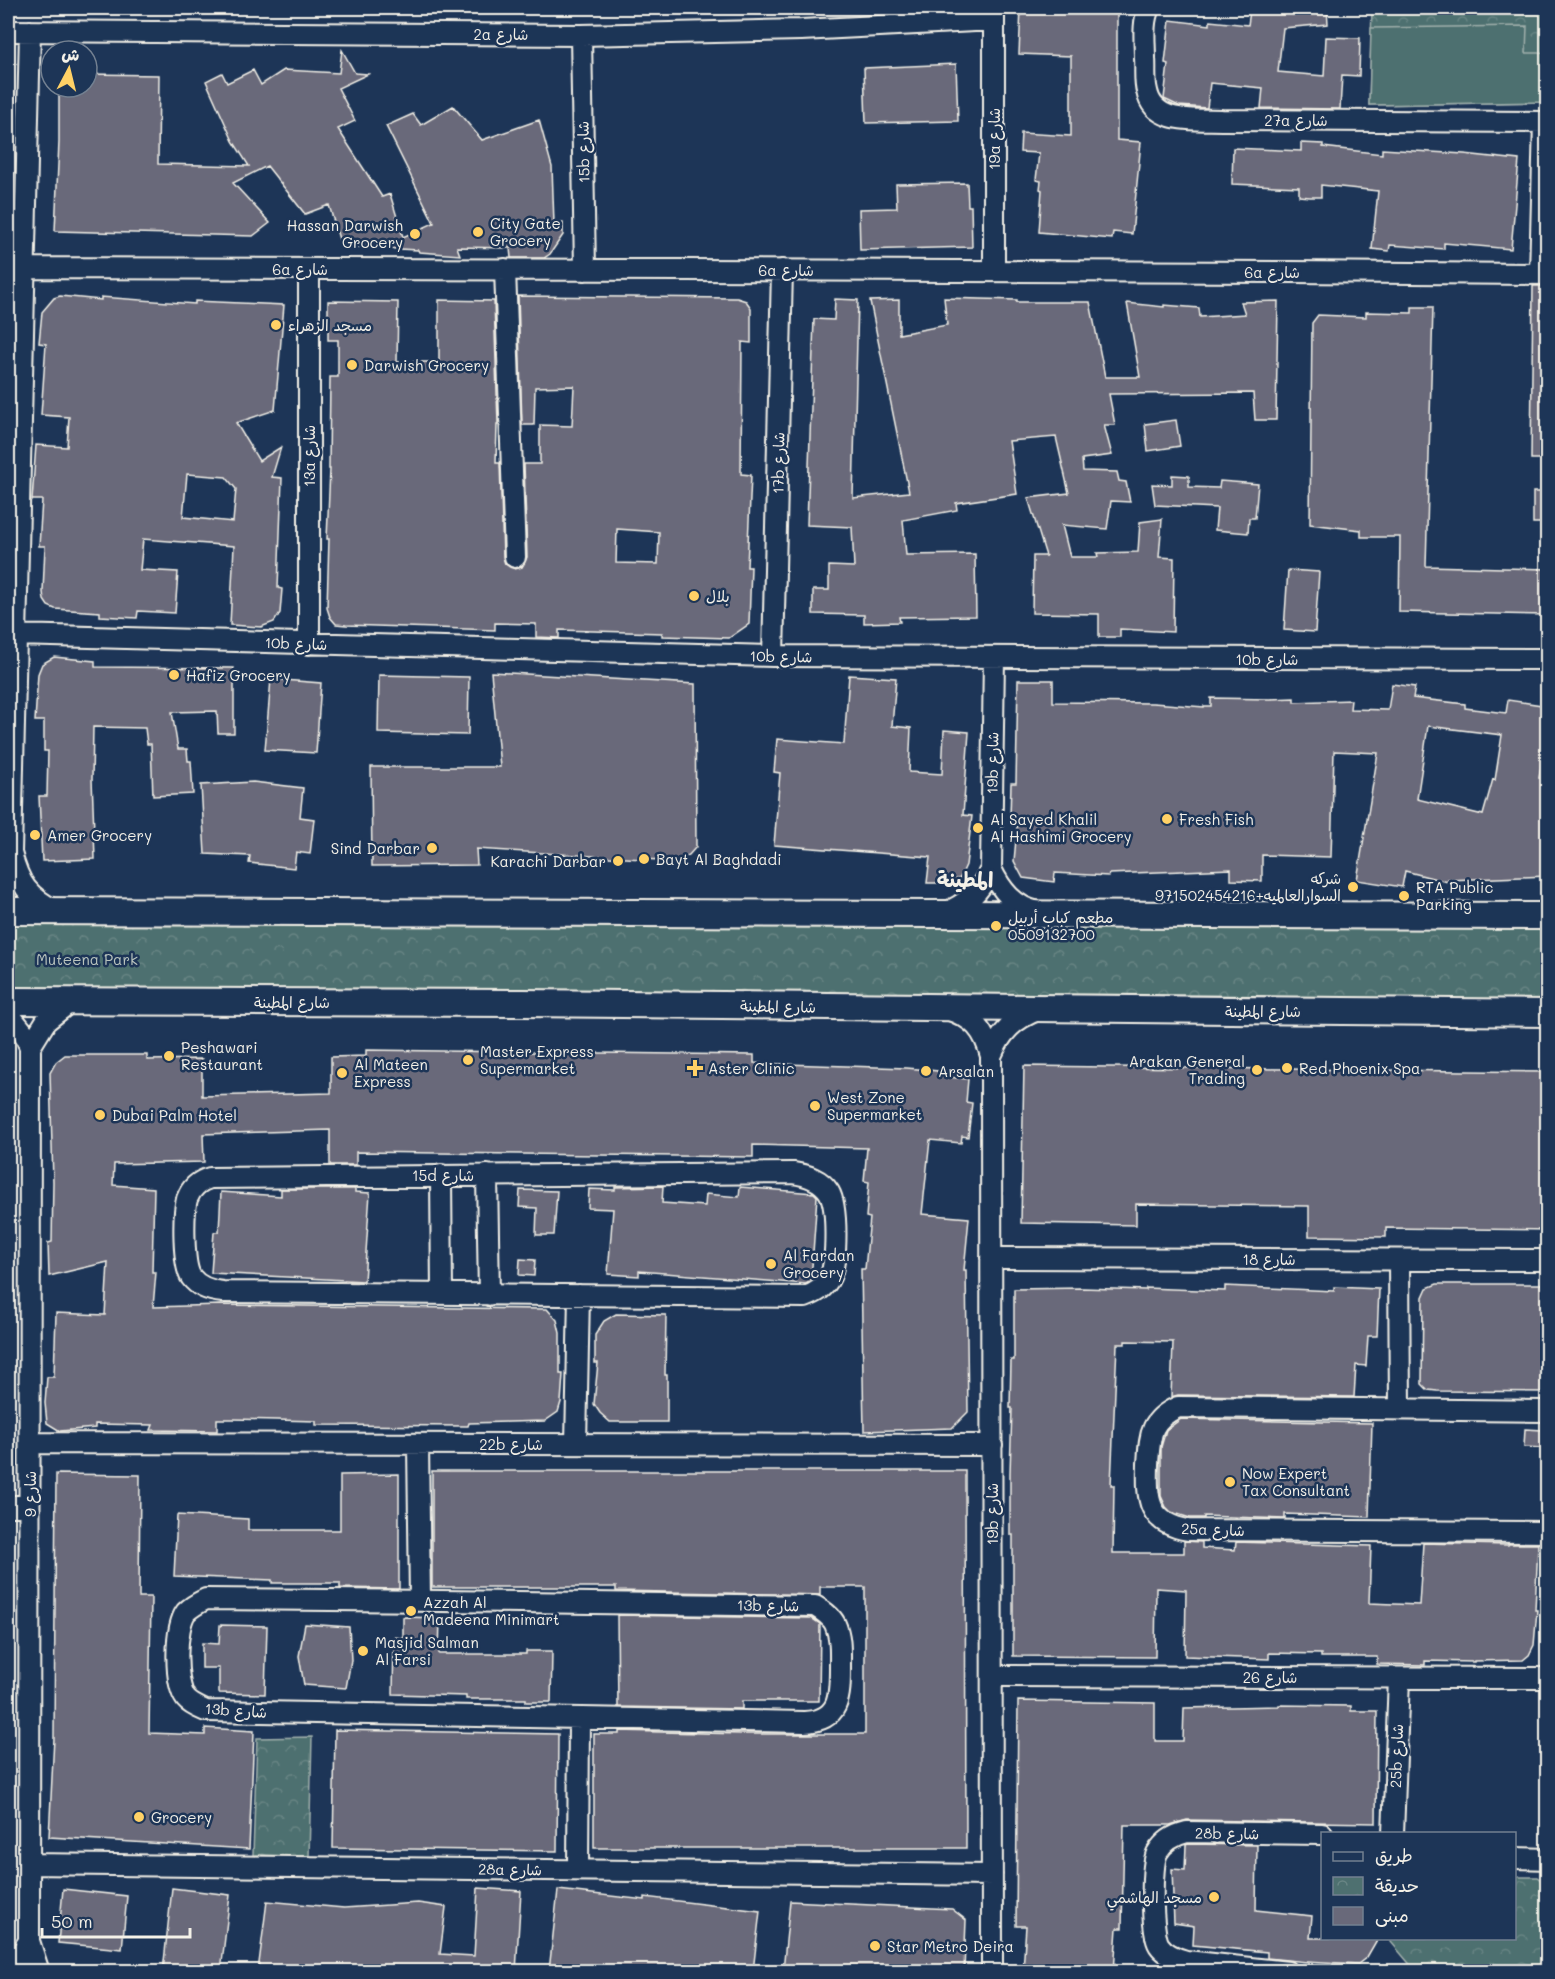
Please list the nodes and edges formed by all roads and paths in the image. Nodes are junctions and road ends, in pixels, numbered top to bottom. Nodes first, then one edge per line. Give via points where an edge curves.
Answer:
1 (1149, 8) edge
2 (994, 14) edge
3 (8, 31) edge
4 (30, 31) junction
5 (581, 35) junction
6 (1546, 122) edge
7 (24, 268) junction
8 (309, 269) junction
9 (505, 269) junction
10 (585, 270) junction
11 (782, 270) junction
12 (994, 271) junction
13 (1544, 274) edge
14 (14, 468) edge
15 (515, 557) dead end
16 (16, 635) junction
17 (309, 644) junction
18 (773, 656) junction
19 (993, 657) junction
20 (1548, 659) edge
21 (9, 856) edge
22 (991, 869) junction
23 (8, 911) edge
24 (56, 911) junction
25 (942, 914) junction
26 (1049, 915) junction
27 (1548, 916) edge
28 (8, 1001) edge
29 (70, 1002) junction
30 (945, 1008) junction
31 (1041, 1009) junction
32 (8, 1013) edge
33 (1548, 1013) edge
34 (30, 1047) junction
35 (991, 1056) junction
36 (441, 1175) junction
37 (488, 1175) junction
38 (992, 1258) junction
39 (1399, 1260) junction
40 (1548, 1260) edge
41 (442, 1294) junction
42 (489, 1295) junction
43 (579, 1295) junction
44 (1400, 1409) junction
45 (1548, 1412) edge
46 (30, 1443) junction
47 (418, 1444) junction
48 (576, 1444) junction
49 (992, 1445) junction
50 (8, 1506) edge
51 (29, 1506) junction
52 (1548, 1532) edge
53 (420, 1600) junction
54 (992, 1676) junction
55 (1399, 1678) junction
56 (1548, 1678) edge
57 (579, 1719) junction
58 (1393, 1832) edge
59 (1321, 1834) edge
60 (1516, 1858) edge
61 (1548, 1859) edge
62 (29, 1864) junction
63 (578, 1870) junction
64 (992, 1875) junction
65 (29, 1941) junction
66 (9, 1971) edge
67 (39, 1971) edge
68 (992, 1971) edge
69 (1288, 1971) edge

1 - 6 street, 27a شارع via 1145,23 1147,92 1151,103 1170,117
2 - 5 street, 2a شارع via 790,30
2 - 12 street, 19a شارع
3 - 4 street, 2a شارع
4 - 5 street, 2a شارع
4 - 7 street
5 - 10 street, 15b شارع
6 - 13 street, 27a شارع
7 - 8 street, 6a شارع
7 - 14 street
8 - 9 street, 6a شارع
8 - 17 street, 13a شارع
9 - 10 street, 6a شارع
9 - 15 street
10 - 11 street, 6a شارع
11 - 12 street, 6a شارع
11 - 18 street, 17b شارع
12 - 13 street, 6a شارع
14 - 16 street
16 - 17 street, 10b شارع
16 - 21 street
17 - 18 street, 10b شارع
18 - 19 street, 10b شارع
19 - 20 street, 10b شارع
19 - 22 street, 19b شارع
21 - 24 street via 25,889
22 - 25 street via 972,898
22 - 26 street via 1013,901
23 - 24 street
24 - 25 street
25 - 26 street
26 - 27 street
28 - 29 street, شارع المطينة
29 - 30 street, شارع المطينة
29 - 34 street via 46,1021
30 - 31 street, شارع المطينة
30 - 35 street, 19b شارع via 976,1024 986,1038
31 - 33 street, شارع المطينة
31 - 35 street, 19b شارع via 1009,1026
32 - 34 street
34 - 46 street, شارع 9
35 - 38 street, 19b شارع
36 - 37 street, 15d شارع
36 - 41 street
36 - 41 street, 15d شارع via 202,1180 188,1199 185,1257 192,1279 212,1291
37 - 42 street
37 - 43 street, 15d شارع via 793,1173 820,1182 834,1205 830,1276 825,1286 806,1297
38 - 39 street, شارع 18
38 - 49 street, 19b شارع
39 - 40 street, شارع 18
39 - 44 street
41 - 42 street, 15d شارع
42 - 43 street, 15d شارع
43 - 48 street
44 - 45 street, 25a شارع
44 - 52 street, 25a شارع via 1178,1407 1162,1416 1151,1431 1148,1500 1163,1522 1188,1530
46 - 47 street, 22b شارع
46 - 51 street, شارع 9
47 - 48 street, 22b شارع
47 - 53 street
48 - 49 street, 22b شارع
49 - 54 street, 19b شارع
50 - 51 street
51 - 62 street, شارع 9
53 - 57 street, 13b شارع via 206,1599 195,1604 180,1623 181,1688 195,1706 217,1712
53 - 57 street, 13b شارع via 802,1605 815,1606 835,1623 839,1635 840,1692 832,1711 814,1722
54 - 55 street, شارع 26
54 - 64 street, 19b شارع
55 - 56 street, شارع 26
55 - 58 street, 25b شارع
57 - 63 street
59 - 69 street, 28b شارع via 1186,1832 1169,1839 1156,1856 1154,1936 1166,1953 1186,1961
60 - 61 street
62 - 63 street, 28a شارع
62 - 65 street, شارع 9
63 - 64 street, 28a شارع
64 - 68 street, 19b شارع
65 - 66 street
65 - 67 street, شارع 9

